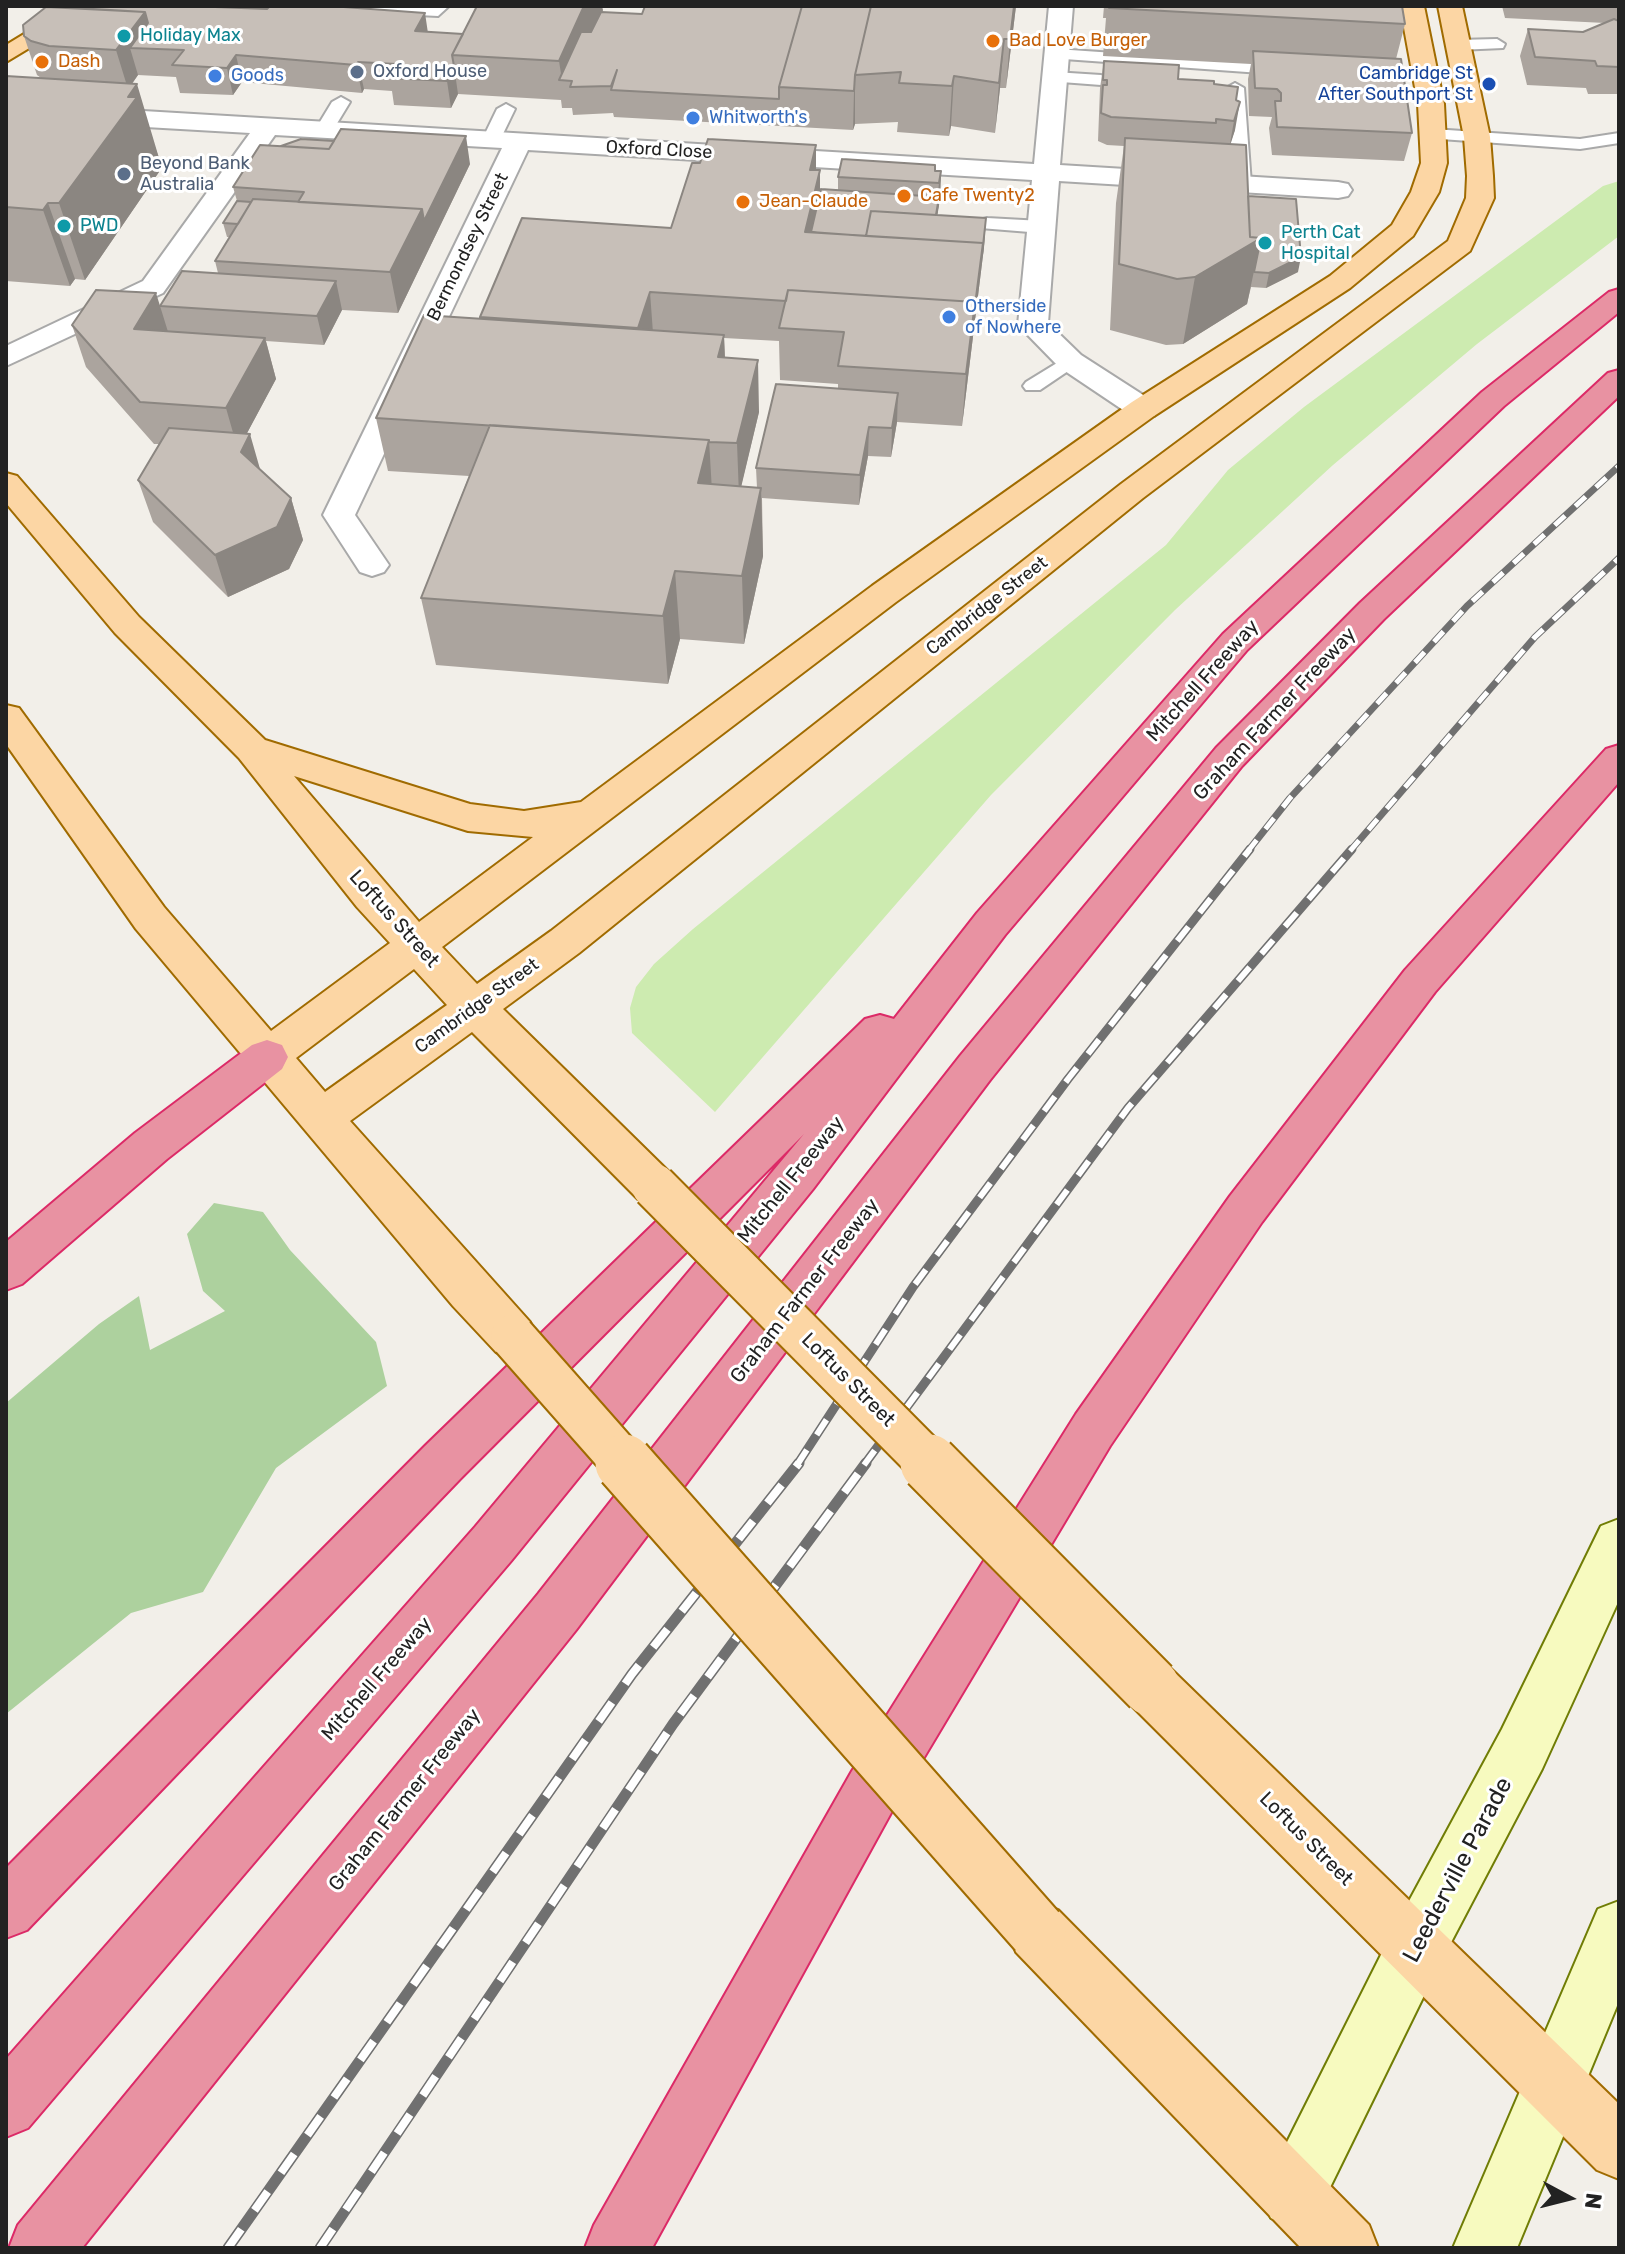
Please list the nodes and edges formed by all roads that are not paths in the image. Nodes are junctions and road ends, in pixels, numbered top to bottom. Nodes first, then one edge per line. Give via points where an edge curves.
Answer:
1 (46, 6) edge
2 (87, 6) edge
3 (337, 6) edge
4 (441, 6) edge
5 (1061, 6) edge
6 (1412, 6) edge
7 (1450, 6) edge
8 (6, 30) edge
9 (1497, 44) dead end
10 (1458, 45) junction
11 (6, 55) edge
12 (1055, 65) junction
13 (1307, 72) edge
14 (1101, 80) edge
15 (1235, 88) edge
16 (6, 96) edge
17 (341, 102) dead end
18 (506, 109) dead end
19 (76, 115) junction
20 (6, 121) edge
21 (267, 127) junction
22 (324, 130) junction
23 (1433, 134) junction
24 (1477, 137) junction
25 (1619, 138) edge
26 (505, 140) junction
27 (1047, 173) junction
28 (1242, 184) junction
29 (1338, 190) dead end
30 (987, 224) edge
31 (1042, 227) junction
32 (169, 267) junction
33 (1619, 298) edge
34 (6, 335) edge
35 (6, 357) edge
36 (1070, 361) junction
37 (1619, 379) edge
38 (1033, 386) dead end
39 (1143, 409) junction
40 (6, 483) edge
41 (372, 565) dead end
42 (6, 717) edge
43 (252, 749) junction
44 (1619, 758) edge
45 (596, 812) junction
46 (991, 924) junction
47 (415, 942) junction
48 (474, 1007) junction
49 (267, 1057) junction
50 (321, 1119) junction
51 (6, 1270) edge
52 (1619, 1543) edge
53 (6, 1909) edge
54 (1619, 1930) edge
55 (1416, 1948) junction
56 (1553, 2085) junction
57 (6, 2106) edge
58 (1619, 2148) edge
59 (1293, 2196) junction
60 (625, 2238) edge
61 (41, 2248) edge
62 (1346, 2248) edge
63 (1485, 2248) edge

1 - 8 main road
2 - 11 main road
3 - 4 lane via 438,11
5 - 12 street
6 - 23 main road
7 - 10 main road, Cambridge Street
9 - 10 lane
10 - 24 main road, Cambridge Street
12 - 13 lane
12 - 14 lane
12 - 27 street
15 - 28 lane
16 - 19 street, Oxford Close
17 - 22 lane
18 - 26 lane
19 - 20 street, Oxford Close
19 - 21 street, Oxford Close
21 - 22 street, Oxford Close
21 - 32 street
22 - 26 street, Oxford Close
23 - 24 lane
23 - 39 main road via 1434,163 1425,192 1403,230 1291,315
24 - 25 lane via 1580,144
24 - 48 main road, Cambridge Street via 1480,198 1460,245 1155,473 565,942
26 - 27 street, Oxford Close
26 - 41 street, Bermondsey Street via 339,515
27 - 28 street, Oxford Close
27 - 31 street
28 - 29 street, Oxford Close
30 - 31 lane
31 - 36 street via 1033,325
32 - 34 street
32 - 35 street via 153,287
33 - 46 highway, Mitchell Freeway via 1493,399 1235,642
36 - 38 lane
36 - 39 street
37 - 61 highway, Graham Farmer Freeway via 1372,611 1229,757 975,1068 557,1612
39 - 45 main road via 884,594
40 - 43 main road, Loftus Street via 127,625
42 - 49 main road via 150,918
43 - 45 main road via 468,817 524,825
43 - 47 main road, Loftus Street via 371,897
44 - 60 highway via 1420,981 1246,1209 1093,1430 872,1791
45 - 47 main road
46 - 53 highway via 443,1462
46 - 57 highway, Mitchell Freeway via 797,1176 493,1544
47 - 48 main road, Loftus Street
47 - 49 main road
48 - 50 main road, Cambridge Street
48 - 55 main road, Loftus Street, bridge
49 - 50 main road
49 - 51 highway via 151,1146
50 - 59 main road, bridge via 1084,1983
52 - 55 main road, Leederville Parade via 1522,1749
54 - 56 main road
55 - 56 main road, Loftus Street
55 - 59 main road, Leederville Parade
56 - 58 main road, Loftus Street
56 - 63 main road
59 - 62 main road

